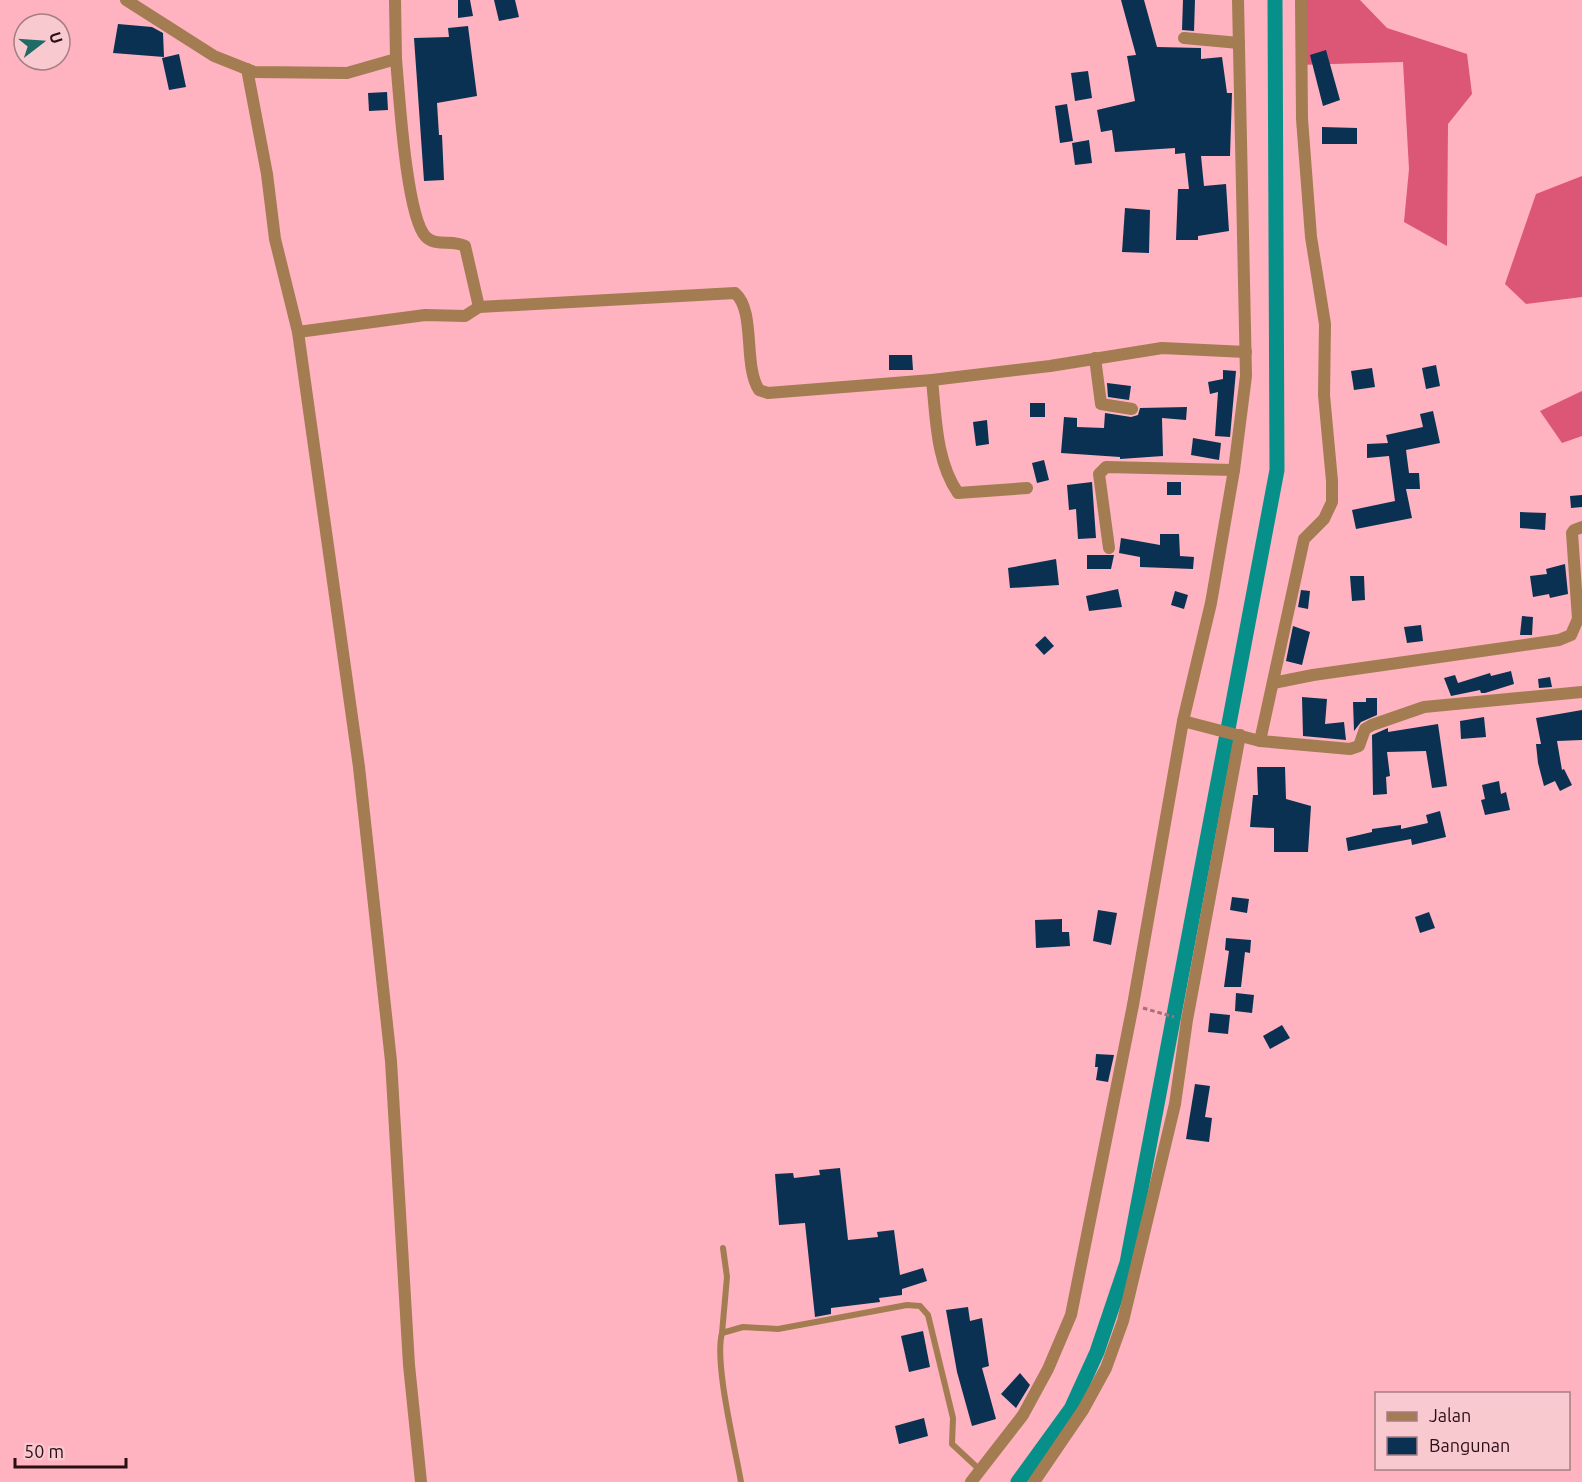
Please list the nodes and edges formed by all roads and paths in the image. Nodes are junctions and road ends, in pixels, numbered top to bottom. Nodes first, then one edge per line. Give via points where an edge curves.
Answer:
1 (126, 0) edge
2 (395, 0) edge
3 (1238, 0) edge
4 (1300, 0) edge
5 (1184, 38) dead end
6 (1239, 43) junction
7 (396, 59) junction
8 (247, 69) junction
9 (479, 307) junction
10 (298, 332) junction
11 (1246, 351) junction
12 (1095, 358) junction
13 (932, 380) junction
14 (1132, 409) dead end
15 (1234, 470) junction
16 (1027, 488) dead end
17 (1582, 527) edge
18 (1109, 548) dead end
19 (1273, 684) junction
20 (1582, 692) edge
21 (1183, 721) junction
22 (1236, 735) junction
23 (1260, 741) junction
24 (1154, 1012) dead end
25 (1181, 1018) dead end
26 (723, 1248) dead end
27 (722, 1333) junction
28 (980, 1470) junction
29 (421, 1482) edge
30 (741, 1482) edge
31 (971, 1482) edge
32 (1034, 1482) edge

1 - 8 street via 214,56
2 - 7 street
3 - 6 street
4 - 19 street via 1302,119 1311,237 1325,324 1324,395 1332,502 1324,519 1304,539
5 - 6 street
6 - 11 street
7 - 8 street via 347,73
7 - 9 street via 409,175 422,231 431,241 465,246
8 - 10 street via 275,239
9 - 10 street via 465,316 406,317
9 - 13 street via 735,293 743,305 759,390 768,393
10 - 29 street via 360,767 392,1061 409,1365
11 - 12 street via 1162,348
11 - 15 street
12 - 13 street
12 - 14 street via 1101,404
13 - 16 street via 940,452 946,476 958,493
15 - 18 street via 1106,467 1099,474
15 - 21 street via 1211,603
17 - 19 street via 1572,533 1578,620 1571,635
19 - 23 street
20 - 23 street via 1424,707 1372,724 1365,729 1359,746 1350,749
21 - 22 street
21 - 28 street via 1133,1005 1071,1315 1023,1415
22 - 23 street
22 - 32 street via 1175,1104 1123,1321 1106,1368 1083,1410
24 - 25 path
26 - 27 lane via 727,1277
27 - 28 lane via 743,1327 778,1329 907,1305 920,1306 928,1315 953,1418 952,1444
27 - 30 lane via 722,1371
28 - 31 street

